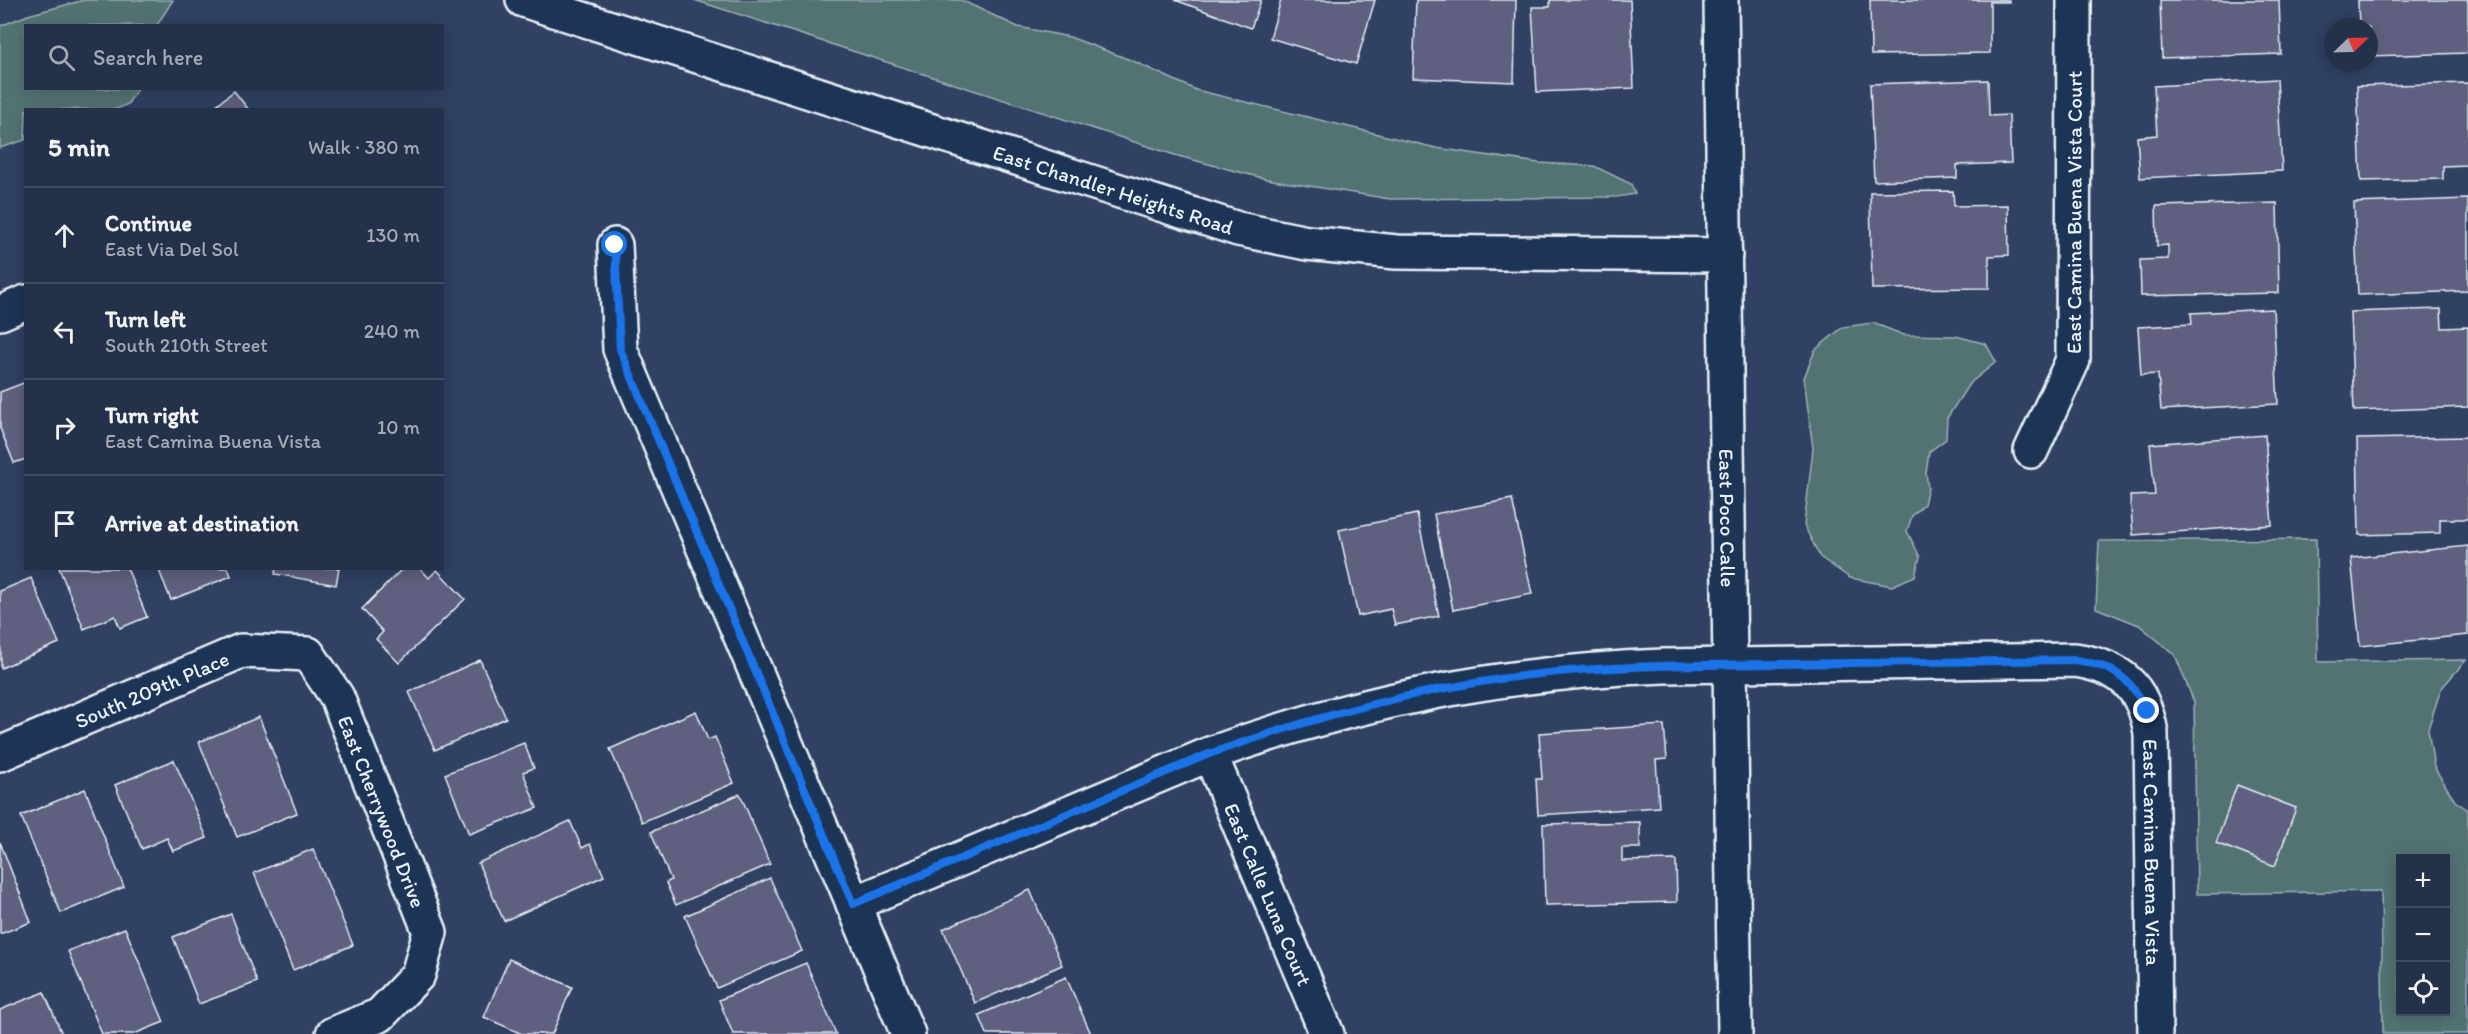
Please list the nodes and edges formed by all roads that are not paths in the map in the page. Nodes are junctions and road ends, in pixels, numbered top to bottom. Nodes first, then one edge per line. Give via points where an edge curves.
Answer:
1 (523, 0) edge
2 (1721, 0) edge
3 (2074, 0) edge
4 (615, 245) dead end
5 (1725, 255) junction
6 (24, 304) edge
7 (0, 313) edge
8 (2031, 451) dead end
9 (308, 654) joint
10 (1730, 665) junction
11 (0, 754) edge
12 (1209, 754) junction
13 (853, 904) junction
14 (333, 1034) edge
15 (908, 1034) edge
16 (1327, 1034) edge
17 (1735, 1034) edge
18 (2156, 1034) edge

1 - 5 street, East Chandler Heights Road via 1238,229 1307,243 1396,252
2 - 5 street, East Poco Calle
3 - 8 street, East Camina Buena Vista Court via 2073,360
4 - 13 street via 620,349
5 - 10 street, East Poco Calle
6 - 7 street
9 - 11 street, South 209th Place via 241,651
9 - 14 street, East Cherrywood Drive via 337,697 430,932 418,975 380,1015
10 - 12 street via 1603,668 1458,686 1320,718
10 - 17 street, East Poco Calle
10 - 18 street, East Camina Buena Vista via 2075,660 2097,663 2125,678 2140,696 2151,733
12 - 13 street
12 - 16 street, East Calle Luna Court
13 - 15 street

